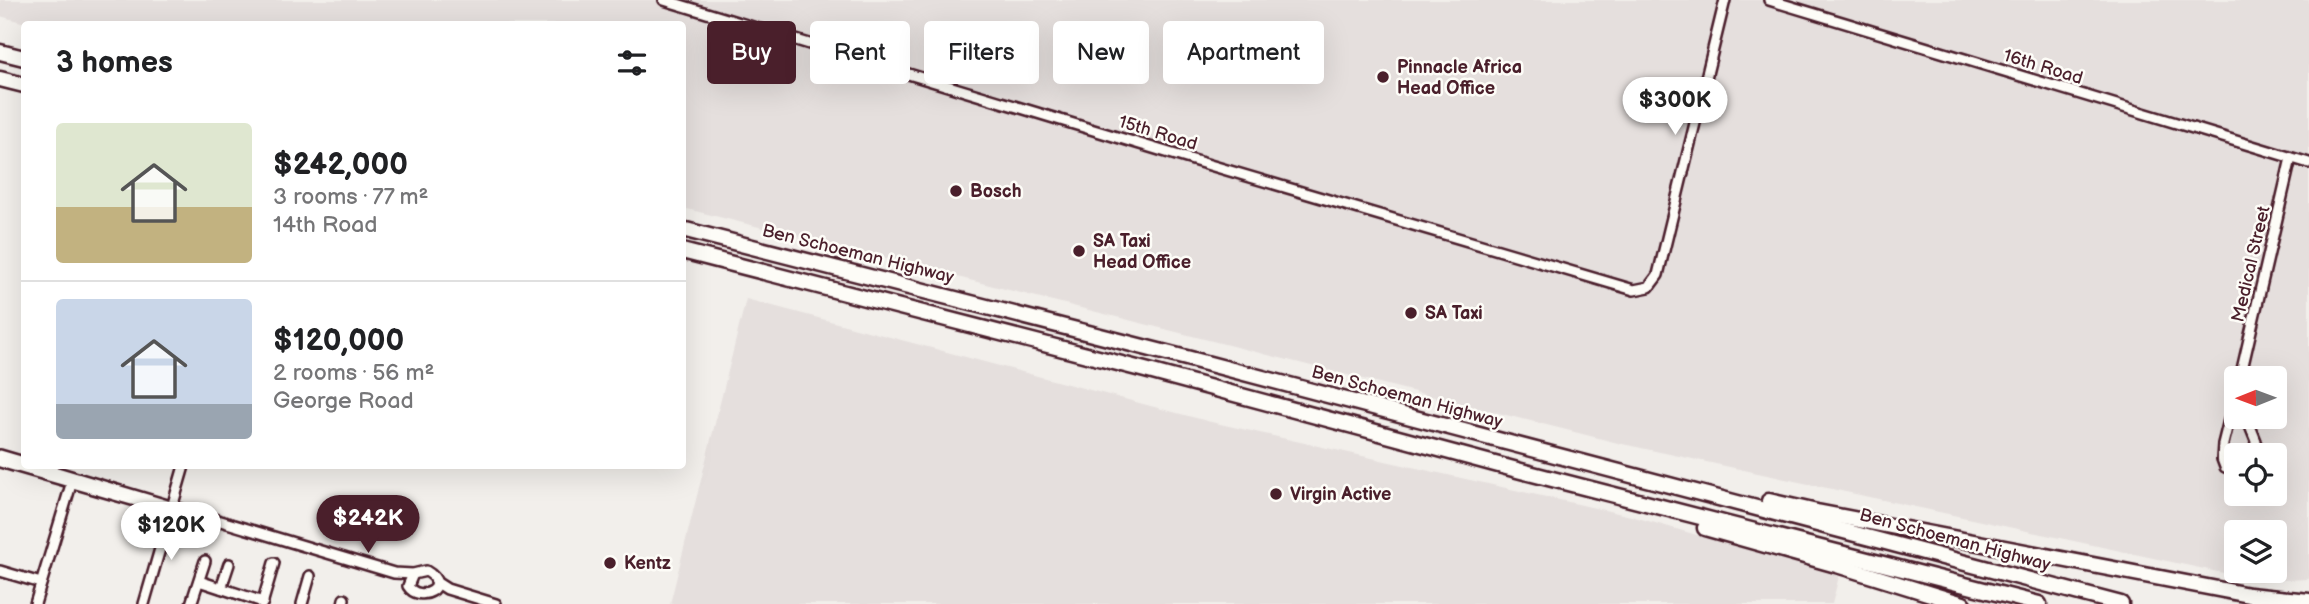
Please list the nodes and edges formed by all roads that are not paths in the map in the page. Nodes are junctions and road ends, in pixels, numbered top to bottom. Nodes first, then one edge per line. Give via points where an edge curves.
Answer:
1 (664, 0) edge
2 (1725, 0) edge
3 (1769, 0) edge
4 (0, 52) edge
5 (21, 57) edge
6 (0, 79) edge
7 (21, 84) edge
8 (2291, 158) junction
9 (2309, 163) edge
10 (686, 230) edge
11 (686, 252) edge
12 (2243, 366) edge
13 (2228, 429) edge
14 (0, 454) edge
15 (21, 461) edge
16 (0, 462) edge
17 (2224, 464) edge
18 (21, 467) edge
19 (28, 469) edge
20 (45, 469) edge
21 (183, 469) edge
22 (1521, 471) junction
23 (1634, 475) junction
24 (73, 480) junction
25 (171, 509) junction
26 (205, 561) dead end
27 (229, 564) dead end
28 (274, 564) dead end
29 (0, 571) edge
30 (413, 574) junction
31 (310, 576) dead end
32 (199, 580) junction
33 (436, 582) junction
34 (41, 583) junction
35 (221, 588) junction
36 (418, 597) edge
37 (2309, 601) edge
38 (262, 603) edge
39 (35, 604) edge
40 (144, 604) edge
41 (191, 604) edge
42 (302, 604) edge
43 (475, 604) edge
44 (496, 604) edge
45 (1963, 604) edge
46 (2039, 604) edge
47 (2121, 604) edge

1 - 2 street, 15th Road via 1634,290 1644,289 1658,275
3 - 8 street, 16th Road
4 - 5 highway
6 - 7 highway
8 - 9 street, 16th Road
8 - 12 street, Medical Street
10 - 23 highway, Ben Schoeman Highway
11 - 22 highway
13 - 17 street via 2221,453
14 - 15 street
16 - 18 street
19 - 24 street
20 - 24 street
21 - 25 street
22 - 45 highway via 1567,493 1781,548
22 - 46 highway
23 - 37 highway via 1682,480 1817,512 2249,595
23 - 47 highway, Ben Schoeman Highway
24 - 25 street
24 - 34 street
25 - 30 street via 394,573
25 - 36 street via 387,576
25 - 40 street
26 - 32 street
27 - 35 street
28 - 38 street
29 - 34 street
30 - 33 street via 426,571
30 - 36 street
31 - 42 street
32 - 35 street
32 - 41 street
33 - 36 street via 436,589
33 - 44 street
34 - 39 street
35 - 38 street
36 - 43 street via 446,595

